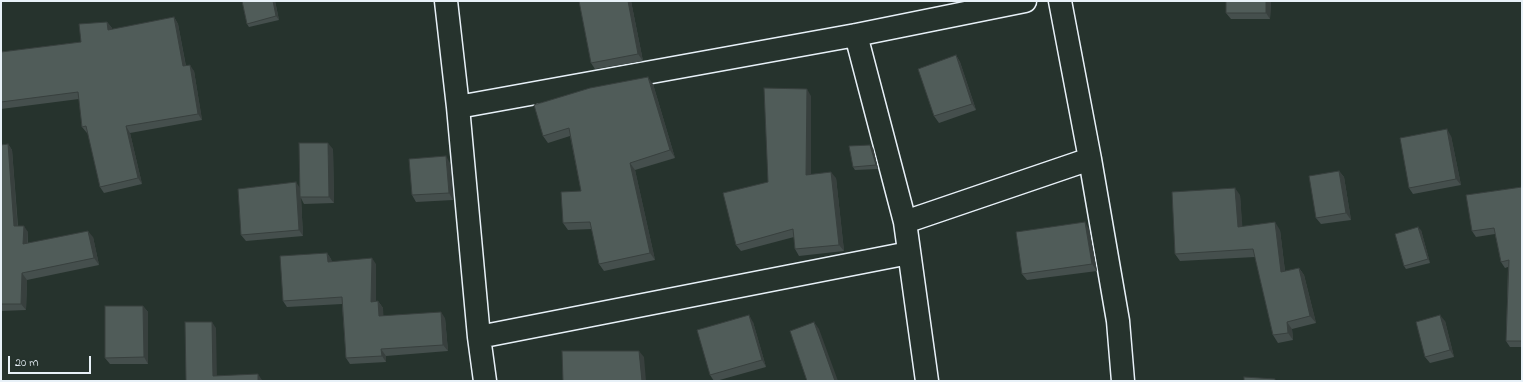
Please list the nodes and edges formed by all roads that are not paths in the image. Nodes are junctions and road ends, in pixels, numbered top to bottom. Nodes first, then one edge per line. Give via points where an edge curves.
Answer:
1 (446, 1) edge
2 (1025, 1) edge
3 (1060, 1) edge
4 (856, 35) junction
5 (458, 107) junction
6 (1090, 159) junction
7 (905, 222) junction
8 (909, 254) junction
9 (479, 337) junction
10 (485, 381) edge
11 (927, 381) edge
12 (1123, 381) edge

1 - 5 street
2 - 4 street
3 - 6 street
4 - 5 street
4 - 7 street
5 - 9 street
6 - 7 street
6 - 12 street via 1118,321
7 - 8 street
8 - 9 street
8 - 11 street
9 - 10 street

